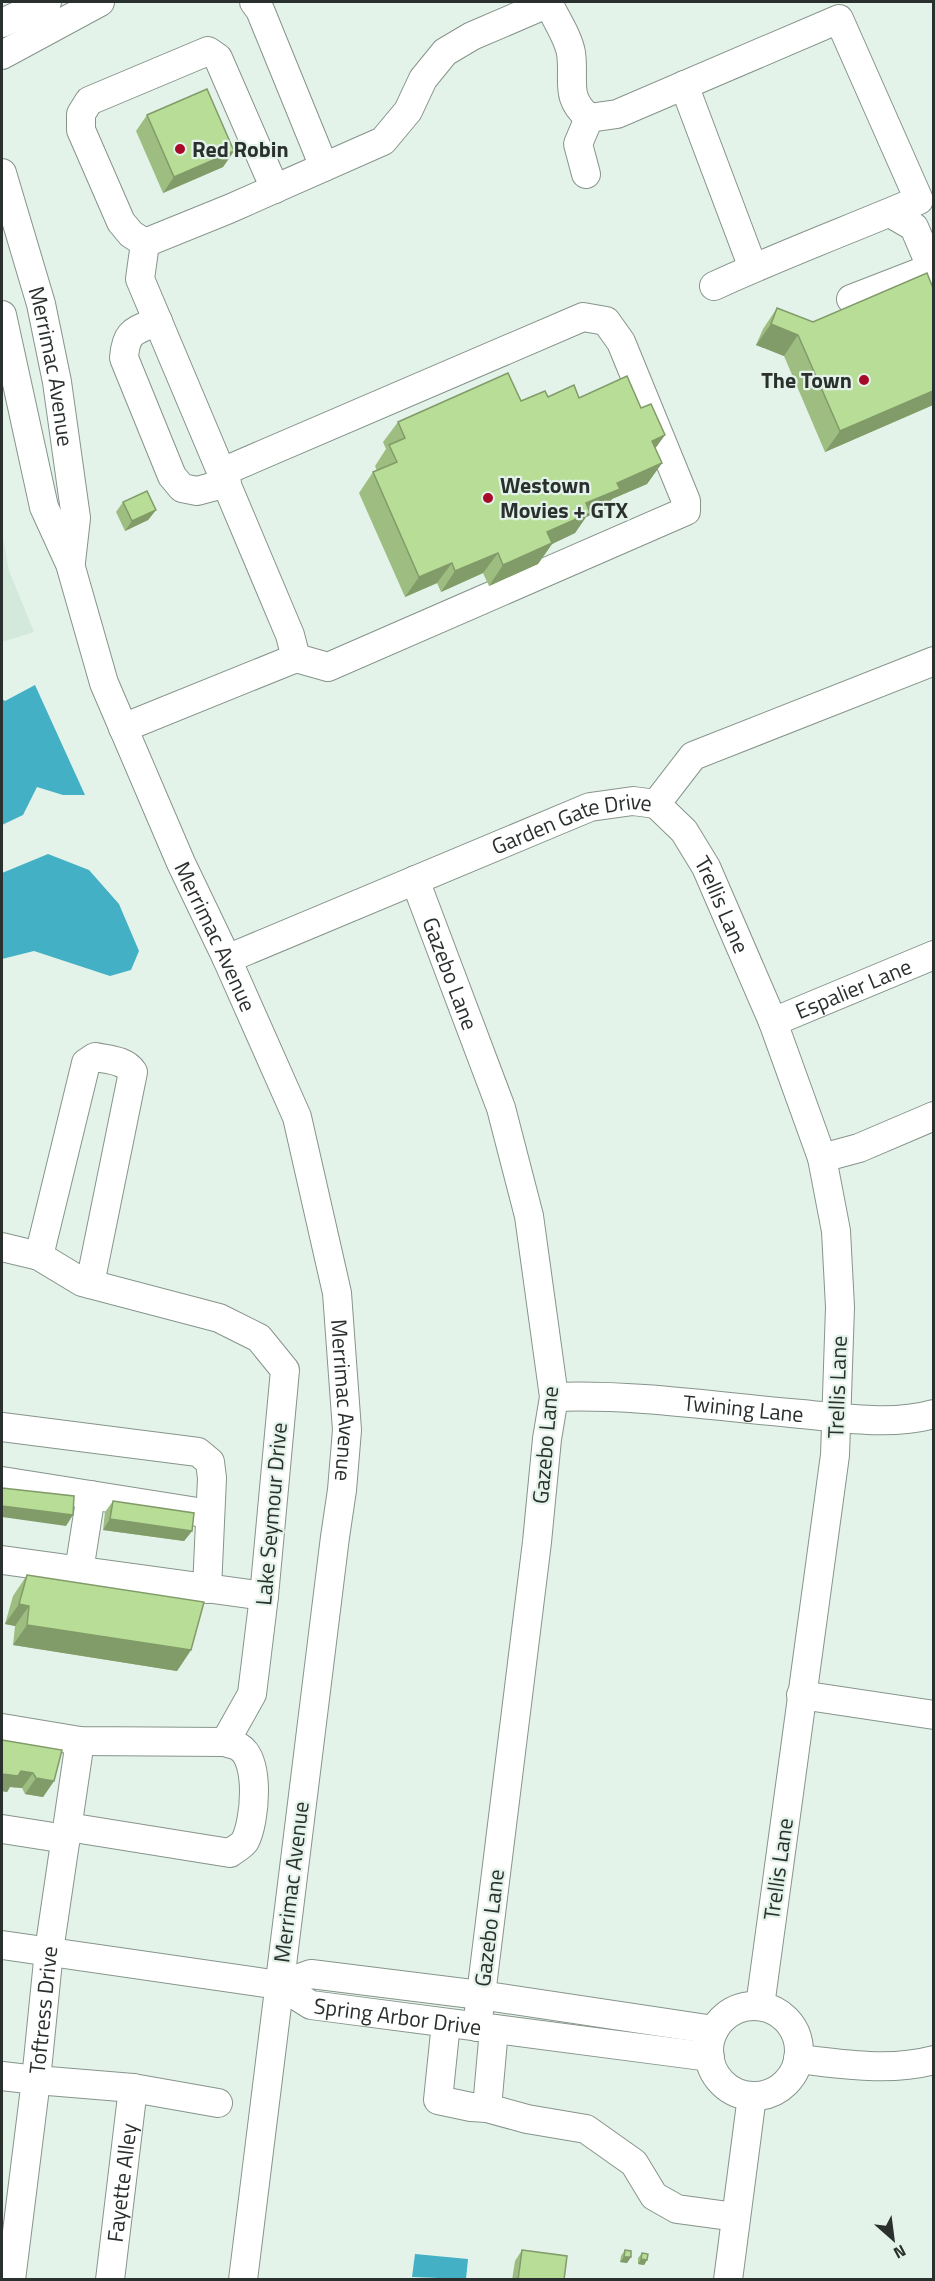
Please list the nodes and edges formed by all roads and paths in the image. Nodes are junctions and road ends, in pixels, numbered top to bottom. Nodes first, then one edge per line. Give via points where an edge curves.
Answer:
1 (47, 2) edge
2 (100, 2) edge
3 (254, 2) edge
4 (549, 2) edge
5 (2, 23) edge
6 (2, 55) edge
7 (684, 85) junction
8 (589, 118) junction
9 (324, 167) junction
10 (2, 173) edge
11 (586, 174) dead end
12 (275, 189) junction
13 (890, 213) junction
14 (145, 243) junction
15 (753, 268) junction
16 (932, 271) edge
17 (714, 286) dead end
18 (851, 299) dead end
19 (2, 315) edge
20 (158, 321) junction
21 (225, 477) junction
22 (70, 564) junction
23 (296, 658) junction
24 (933, 661) edge
25 (123, 729) junction
26 (656, 804) junction
27 (415, 880) junction
28 (933, 955) edge
29 (227, 959) junction
30 (774, 1022) junction
31 (933, 1116) edge
32 (822, 1158) junction
33 (2, 1247) edge
34 (39, 1256) junction
35 (90, 1284) junction
36 (554, 1397) junction
37 (933, 1414) edge
38 (835, 1417) junction
39 (2, 1427) edge
40 (2, 1481) edge
41 (91, 1495) junction
42 (210, 1514) junction
43 (2, 1560) edge
44 (79, 1571) junction
45 (207, 1588) junction
46 (264, 1596) junction
47 (801, 1695) junction
48 (933, 1715) edge
49 (2, 1728) edge
50 (80, 1742) junction
51 (225, 1742) junction
52 (2, 1829) edge
53 (67, 1833) junction
54 (2, 1945) edge
55 (49, 1951) junction
56 (279, 1984) junction
57 (480, 1995) junction
58 (760, 2007) junction
59 (446, 2023) junction
60 (486, 2028) junction
61 (712, 2044) junction
62 (798, 2059) junction
63 (933, 2060) edge
64 (2, 2076) edge
65 (36, 2080) junction
66 (133, 2088) junction
67 (752, 2096) junction
68 (218, 2103) dead end
69 (487, 2108) junction
70 (736, 2217) junction
71 (13, 2278) edge
72 (110, 2280) edge
73 (243, 2280) edge
74 (728, 2280) edge

1 - 5 street
2 - 6 street
3 - 9 street
4 - 8 street via 570,52 578,108
4 - 9 street via 445,52 423,78 408,111 383,141
7 - 8 street via 617,114
7 - 13 street via 839,19 919,200
7 - 15 street
8 - 11 street via 578,144
9 - 12 street
10 - 22 street, Merrimac Avenue via 41,304 57,382 75,518
12 - 14 street
12 - 14 street via 218,57 208,51 89,101 81,114 81,130 121,222
13 - 15 street
13 - 16 street via 914,227
14 - 20 street via 140,279
15 - 17 street
16 - 18 street
19 - 22 street, Merrimac Avenue via 44,507
20 - 21 street
20 - 21 street via 132,332 125,341 124,358 172,476 182,488 197,491
21 - 23 street
21 - 23 street via 583,317 606,321 621,342 686,501 686,511 328,667
22 - 25 street, Merrimac Avenue via 104,683
23 - 25 street
24 - 26 street, Garden Gate Drive via 693,756
25 - 29 street, Merrimac Avenue
26 - 27 street, Garden Gate Drive via 633,801 590,807
26 - 30 street, Trellis Lane via 684,831 706,867
27 - 29 street, Garden Gate Drive
27 - 36 street, Gazebo Lane via 501,1108 529,1216
28 - 30 street, Espalier Lane
29 - 56 street, Merrimac Avenue via 297,1117 336,1293 346,1430 342,1490
30 - 32 street, Trellis Lane
31 - 32 street via 859,1148
32 - 38 street, Trellis Lane via 836,1231 839,1285
33 - 34 street, Lake Seymour Drive
34 - 35 street, Lake Seymour Drive
34 - 35 street via 86,1063 95,1057 129,1066 134,1072
35 - 46 street, Lake Seymour Drive via 219,1318 259,1338 285,1370
36 - 38 street, Twining Lane via 597,1395
36 - 57 street, Gazebo Lane
37 - 38 street, Twining Lane via 917,1419
38 - 47 street, Trellis Lane via 835,1455
39 - 42 street via 198,1452 210,1462
40 - 41 street
41 - 42 street
41 - 44 street
42 - 45 street
43 - 44 street
44 - 45 street
45 - 46 street
46 - 51 street, Lake Seymour Drive via 252,1694
47 - 48 street
47 - 58 street, Trellis Lane
49 - 50 street
50 - 51 street
50 - 53 street, Toftress Drive
51 - 53 street via 240,1747 248,1757 255,1785 244,1844 230,1853
52 - 53 street
53 - 55 street, Toftress Drive
54 - 55 street
55 - 56 street
55 - 65 street, Toftress Drive
56 - 57 street, Spring Arbor Drive via 311,1974
56 - 59 street, Spring Arbor Drive via 311,2005
56 - 73 street, Merrimac Avenue
57 - 60 street, Gazebo Lane
57 - 61 street, Spring Arbor Drive
58 - 61 street via 733,2011 723,2019
58 - 62 street via 774,2010 790,2025 799,2045
59 - 60 street, Spring Arbor Drive
59 - 69 street via 438,2100
60 - 61 street, Spring Arbor Drive
60 - 69 street, Gazebo Lane
61 - 67 street via 713,2069 720,2080 729,2088
62 - 63 street via 864,2066
62 - 67 street via 782,2086 765,2095
64 - 65 street
65 - 66 street
65 - 71 street, Toftress Drive
66 - 68 street
66 - 72 street, Fayette Alley
67 - 70 street
69 - 70 street via 586,2129 634,2163 654,2196 677,2209
70 - 74 street

